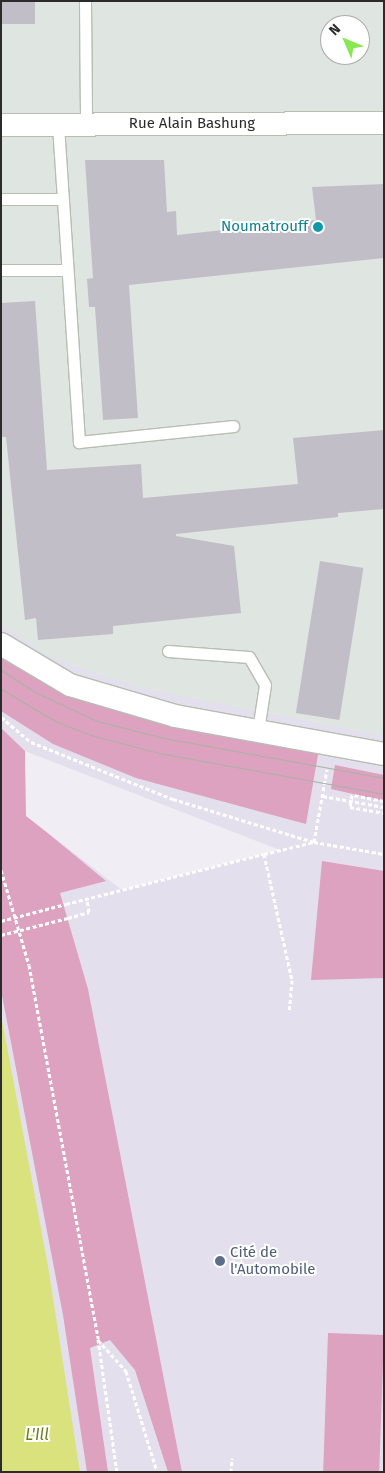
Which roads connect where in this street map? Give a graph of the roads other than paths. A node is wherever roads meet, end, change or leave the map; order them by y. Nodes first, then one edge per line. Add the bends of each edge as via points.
1 (85, 1) edge
2 (384, 123) edge
3 (58, 124) junction
4 (86, 124) junction
5 (1, 125) edge
6 (62, 198) junction
7 (1, 199) edge
8 (1, 270) edge
9 (67, 270) junction
10 (233, 426) dead end
11 (1, 644) edge
12 (168, 651) dead end
13 (258, 730) junction
14 (384, 754) edge

1 - 4 lane
2 - 4 street, Rue Alain Bashung
3 - 4 street, Rue Alain Bashung
3 - 5 street, Rue Alain Bashung
3 - 6 lane
6 - 7 lane
6 - 9 lane
8 - 9 lane
9 - 10 lane via 79,442
11 - 13 street via 70,685 175,716
12 - 13 lane via 249,658 265,685
13 - 14 street

